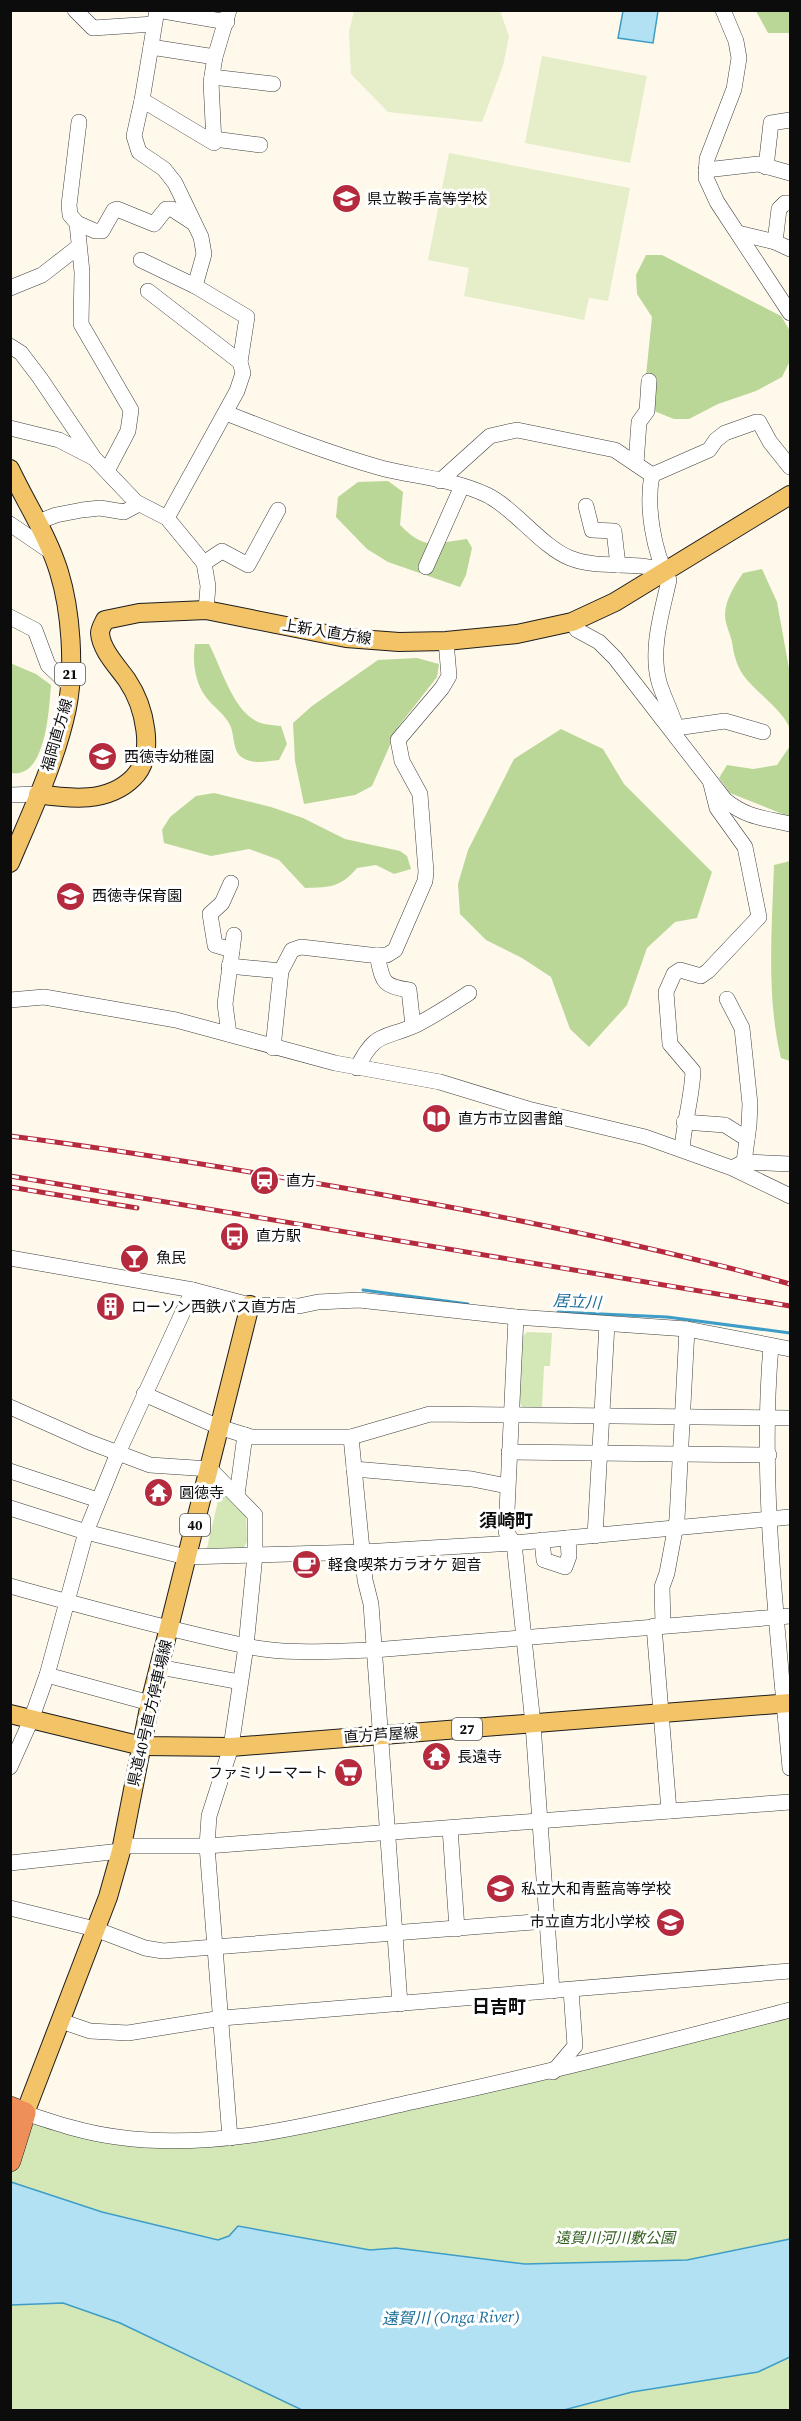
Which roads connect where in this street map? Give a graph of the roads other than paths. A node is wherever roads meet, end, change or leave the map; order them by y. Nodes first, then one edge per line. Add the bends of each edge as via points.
1 (75, 10) edge
2 (723, 10) edge
3 (156, 15) edge
4 (228, 16) edge
5 (151, 47) junction
6 (215, 57) junction
7 (212, 77) junction
8 (273, 84) dead end
9 (142, 100) junction
10 (789, 117) edge
11 (79, 122) dead end
12 (214, 139) junction
13 (260, 145) dead end
14 (766, 167) junction
15 (706, 170) junction
16 (790, 173) edge
17 (790, 203) edge
18 (192, 222) junction
19 (77, 224) junction
20 (738, 233) junction
21 (775, 242) junction
22 (78, 247) junction
23 (790, 249) edge
24 (141, 260) dead end
25 (195, 286) junction
26 (10, 288) edge
27 (148, 291) dead end
28 (790, 313) edge
29 (10, 346) edge
30 (240, 362) junction
31 (649, 381) dead end
32 (226, 413) junction
33 (10, 428) edge
34 (94, 458) junction
35 (636, 464) junction
36 (790, 467) edge
37 (10, 469) edge
38 (107, 471) junction
39 (652, 475) junction
40 (440, 481) junction
41 (462, 486) junction
42 (790, 495) edge
43 (140, 504) junction
44 (586, 506) dead end
45 (278, 510) dead end
46 (167, 518) junction
47 (38, 522) junction
48 (10, 524) edge
49 (51, 552) junction
50 (204, 563) junction
51 (618, 565) junction
52 (426, 567) dead end
53 (664, 572) junction
54 (206, 610) junction
55 (10, 617) edge
56 (572, 622) junction
57 (446, 641) junction
58 (70, 686) junction
59 (763, 732) dead end
60 (677, 734) junction
61 (711, 784) junction
62 (38, 794) junction
63 (10, 795) edge
64 (790, 824) edge
65 (10, 862) edge
66 (231, 883) dead end
67 (376, 955) junction
68 (229, 966) junction
69 (281, 971) junction
70 (469, 993) dead end
71 (727, 999) dead end
72 (10, 1000) edge
73 (413, 1026) junction
74 (229, 1034) junction
75 (273, 1048) junction
76 (357, 1068) junction
77 (684, 1122) junction
78 (747, 1139) junction
79 (682, 1149) junction
80 (790, 1164) edge
81 (738, 1165) junction
82 (790, 1196) edge
83 (10, 1258) edge
84 (194, 1290) junction
85 (250, 1305) junction
86 (516, 1317) junction
87 (607, 1324) junction
88 (687, 1329) junction
89 (771, 1346) junction
90 (790, 1349) edge
91 (144, 1394) junction
92 (10, 1407) edge
93 (512, 1415) junction
94 (602, 1415) junction
95 (684, 1418) junction
96 (790, 1418) edge
97 (768, 1419) junction
98 (219, 1427) junction
99 (245, 1435) junction
100 (351, 1437) junction
101 (509, 1452) junction
102 (118, 1453) junction
103 (600, 1454) junction
104 (681, 1454) junction
105 (769, 1455) junction
106 (210, 1469) junction
107 (354, 1469) junction
108 (10, 1471) edge
109 (507, 1486) junction
110 (237, 1495) junction
111 (98, 1500) junction
112 (10, 1508) edge
113 (790, 1517) edge
114 (771, 1520) junction
115 (676, 1528) junction
116 (86, 1532) junction
117 (595, 1536) junction
118 (568, 1538) junction
119 (542, 1540) junction
120 (514, 1543) junction
121 (363, 1552) junction
122 (255, 1555) junction
123 (186, 1557) junction
124 (10, 1586) edge
125 (68, 1602) junction
126 (784, 1616) edge
127 (658, 1626) junction
128 (169, 1630) junction
129 (525, 1636) junction
130 (246, 1646) junction
131 (374, 1650) junction
132 (159, 1667) junction
133 (47, 1675) junction
134 (240, 1682) junction
135 (150, 1703) junction
136 (788, 1703) edge
137 (10, 1714) edge
138 (661, 1714) junction
139 (32, 1720) junction
140 (534, 1724) junction
141 (381, 1735) junction
142 (142, 1746) junction
143 (231, 1747) junction
144 (10, 1767) edge
145 (790, 1768) edge
146 (790, 1802) edge
147 (669, 1811) junction
148 (540, 1822) junction
149 (450, 1828) junction
150 (387, 1832) junction
151 (207, 1846) junction
152 (121, 1848) junction
153 (10, 1863) edge
154 (10, 1908) edge
155 (547, 1921) junction
156 (96, 1929) junction
157 (457, 1929) junction
158 (395, 1934) junction
159 (216, 1948) junction
160 (790, 1971) edge
161 (571, 1990) junction
162 (552, 1991) junction
163 (400, 2004) junction
164 (790, 2010) edge
165 (222, 2018) junction
166 (61, 2021) junction
167 (553, 2072) junction
168 (19, 2115) edge
169 (230, 2138) junction
170 (10, 2161) edge

1 - 3 street via 93,28
2 - 15 street via 740,58 734,89 706,159
3 - 4 street
3 - 5 street
4 - 6 street
5 - 6 street
5 - 9 street
6 - 7 street
7 - 8 street
7 - 12 street
9 - 12 street via 214,143
9 - 18 street via 134,136 139,152 164,169 175,183
10 - 14 street via 771,123
11 - 19 street via 69,205
12 - 13 street
14 - 15 street via 758,164
14 - 16 street
15 - 20 street via 717,202
17 - 21 street via 785,202 779,209
18 - 19 street via 172,209 166,209 154,224 117,209 102,231
18 - 25 street via 201,237 204,254
19 - 22 street
20 - 21 street
20 - 28 street
21 - 23 street
22 - 26 street via 42,275
22 - 38 street via 82,272 81,324 131,410 128,431
24 - 25 street
25 - 30 street via 248,317
27 - 30 street
29 - 34 street via 21,353 40,378
30 - 32 street via 243,373
31 - 35 street via 647,411 639,422
32 - 40 street via 336,454
32 - 46 street
33 - 34 street via 58,440
34 - 38 street
35 - 39 street
35 - 40 street via 615,450 517,430 490,436
36 - 39 street via 756,422 725,433 709,450
37 - 47 main road, 福岡直方線 / 21
38 - 43 street
39 - 53 street via 648,494 651,521
40 - 41 street
41 - 51 street via 488,496 568,557 586,563
41 - 52 street
42 - 53 main road, 上新入直方線
43 - 46 street
43 - 47 street via 124,512 82,510
44 - 51 street via 592,530 614,531
45 - 50 street via 248,565 222,551
46 - 50 street
47 - 49 main road, 福岡直方線 / 21
48 - 49 street
49 - 58 main road, 福岡直方線 / 21 via 68,622
50 - 54 street via 208,586
51 - 53 street via 652,567
53 - 56 main road, 上新入直方線
53 - 60 street via 669,580 656,660
54 - 57 main road, 上新入直方線 via 346,638
54 - 62 main road, 上新入直方線 via 139,613 105,620 100,632 104,645 139,704 146,754 141,771 123,788 99,797
55 - 58 street via 35,630 48,665
56 - 57 main road, 上新入直方線 via 517,634
56 - 60 street via 615,658
57 - 67 street via 448,676 398,740 402,761 420,794 424,881 395,950
58 - 62 main road, 福岡直方線 / 21 via 67,710
59 - 60 street via 725,721
60 - 61 street
61 - 64 street via 739,811
61 - 77 street via 717,808 744,847 759,916 708,971 701,975 680,970 666,992 670,1044 693,1071
62 - 63 street
62 - 65 main road, 福岡直方線 / 21
66 - 68 street via 222,903 210,914 215,945 233,942
67 - 69 street via 301,947 291,950
67 - 73 street via 385,982 391,988 409,990
68 - 69 street
68 - 74 street via 225,1004
69 - 75 street
70 - 73 street
71 - 78 street via 742,1028 750,1104
72 - 74 street via 44,997 176,1020
73 - 76 street via 376,1040
74 - 75 street
75 - 76 street
76 - 79 street via 440,1082
77 - 78 street via 725,1125
77 - 79 street
78 - 81 street
79 - 81 street
80 - 81 street
81 - 82 street
83 - 84 street
84 - 85 street
84 - 91 street
85 - 86 street via 299,1306 358,1300
85 - 98 main road, 県道40号直方停車場線 / 40
86 - 87 street
86 - 93 street
87 - 88 street
87 - 94 street
88 - 89 street
88 - 95 street
89 - 90 street
89 - 97 street
91 - 98 street
91 - 102 street
92 - 102 street
93 - 94 street
93 - 100 street via 430,1414
93 - 101 street
94 - 95 street
94 - 103 street
95 - 97 street
95 - 104 street
96 - 97 street
97 - 105 street
98 - 99 street
98 - 106 main road, 県道40号直方停車場線 / 40
99 - 100 street
99 - 110 street
100 - 107 street
101 - 103 street
101 - 109 street
102 - 106 street via 150,1465
102 - 111 street
103 - 104 street
103 - 117 street
104 - 105 street
104 - 115 street
105 - 114 street
106 - 110 street
106 - 123 main road, 県道40号直方停車場線 / 40
107 - 109 street via 472,1479
107 - 121 street
108 - 111 street
109 - 120 street via 506,1532
110 - 122 street via 255,1515
111 - 116 street
112 - 116 street
113 - 114 street
114 - 115 street
114 - 126 street
115 - 117 street
115 - 127 street via 662,1587
116 - 123 street
116 - 125 street
117 - 118 street
118 - 119 street
118 - 119 street via 565,1567 544,1560
119 - 120 street
120 - 121 street
120 - 129 street
121 - 122 street
121 - 131 street
122 - 123 street
122 - 130 street
123 - 128 main road, 県道40号直方停車場線 / 40
124 - 125 street
125 - 128 street
125 - 133 street
126 - 127 street
126 - 136 street
127 - 129 street
127 - 138 street
128 - 130 street
128 - 132 main road, 県道40号直方停車場線 / 40
129 - 131 street
129 - 140 street
130 - 131 street via 304,1652
130 - 134 street
131 - 141 street
132 - 134 street
132 - 135 main road, 県道40号直方停車場線 / 40
133 - 135 street
133 - 139 street
134 - 143 street
135 - 142 main road, 県道40号直方停車場線 / 40
136 - 138 main road, 直方芦屋線 / 27
136 - 145 street
137 - 139 main road, 直方芦屋線 / 27
138 - 140 main road, 直方芦屋線 / 27
138 - 147 street
139 - 142 main road, 直方芦屋線 / 27
139 - 144 street
140 - 141 main road, 直方芦屋線 / 27
140 - 148 street
141 - 143 main road, 直方芦屋線 / 27
141 - 150 street
142 - 143 main road, 直方芦屋線 / 27
142 - 152 main road, 県道40号直方停車場線 / 40
143 - 151 street via 211,1807
146 - 147 street
147 - 148 street
148 - 149 street
148 - 155 street
149 - 150 street
149 - 157 street
150 - 151 street
150 - 158 street
151 - 152 street
151 - 159 street
152 - 153 street
152 - 156 main road, 県道40号直方停車場線 / 40
154 - 156 street
155 - 157 street
155 - 162 street
156 - 159 street via 163,1951
156 - 166 main road, 県道40号直方停車場線 / 40
157 - 158 street
158 - 159 street
158 - 163 street
159 - 165 street
160 - 161 street
161 - 162 street
161 - 167 street via 574,2046
162 - 163 street
163 - 165 street
164 - 167 street
165 - 166 street via 118,2034 90,2031
165 - 169 street
166 - 168 main road, 県道40号直方停車場線 / 40
167 - 169 street via 320,2123
168 - 169 street via 116,2137
168 - 170 highway

